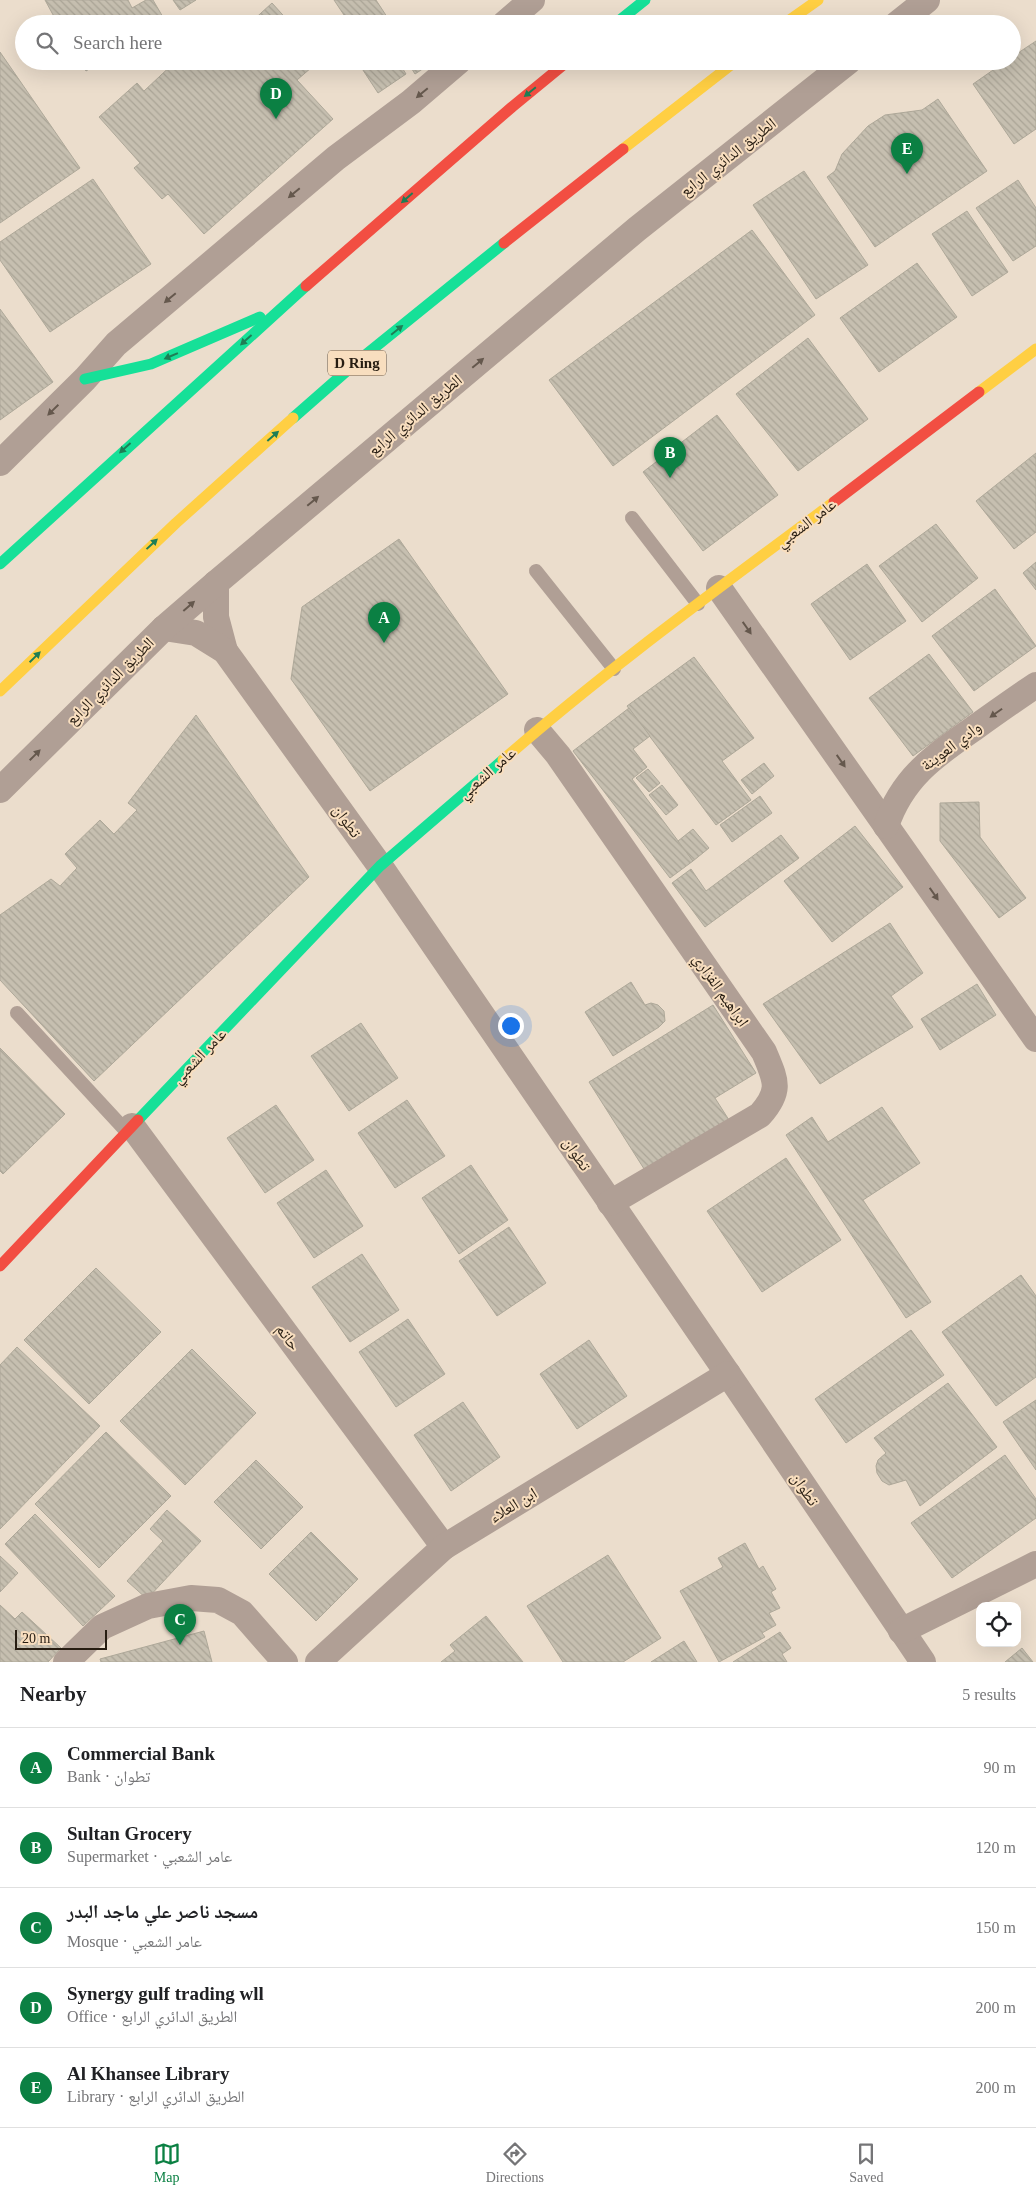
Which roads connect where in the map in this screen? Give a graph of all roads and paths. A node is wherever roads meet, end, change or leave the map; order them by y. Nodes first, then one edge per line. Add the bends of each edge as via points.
1 (532, 0) edge
2 (644, 0) edge
3 (818, 0) edge
4 (927, 0) edge
5 (514, 15) edge
6 (626, 15) edge
7 (797, 15) edge
8 (908, 15) edge
9 (448, 70) edge
10 (557, 70) edge
11 (724, 70) edge
12 (838, 70) edge
13 (280, 309) junction
14 (1036, 349) edge
15 (85, 379) junction
16 (30, 433) junction
17 (0, 437) edge
18 (0, 463) edge
19 (632, 518) dead end
20 (0, 564) edge
21 (536, 571) dead end
22 (216, 583) junction
23 (719, 588) junction
24 (698, 604) junction
25 (164, 628) junction
26 (225, 651) junction
27 (614, 669) junction
28 (1036, 685) edge
29 (0, 691) edge
30 (537, 730) junction
31 (0, 790) edge
32 (886, 826) junction
33 (380, 866) junction
34 (17, 1013) dead end
35 (1036, 1039) edge
36 (129, 1129) junction
37 (610, 1203) junction
38 (0, 1266) edge
39 (728, 1374) junction
40 (444, 1547) junction
41 (1036, 1564) edge
42 (901, 1631) junction
43 (66, 1662) edge
44 (285, 1662) edge
45 (318, 1662) edge
46 (923, 1662) edge

1 - 5 street
2 - 6 main road
3 - 7 main road
4 - 8 street
9 -> 15 street via 336,158 116,344
10 -> 13 main road
29 -> 11 main road, D Ring via 152,544 358,362
22 -> 12 street, الطريق الدائري الرابع via 630,235
13 -> 15 main road via 151,364
13 -> 20 main road
14 - 23 main road, عامر الشعبي
15 -> 16 street
16 - 17 street
16 - 18 street
19 - 24 lane
21 - 27 lane
25 -> 22 street, الطريق الدائري الرابع
22 - 26 street, تطوان via 216,617
23 - 24 main road, عامر الشعبي
23 -> 32 street
24 - 27 main road, عامر الشعبي
25 - 26 street, تطوان via 196,633
31 -> 25 street, الطريق الدائري الرابع
26 - 33 street, تطوان
27 - 30 main road, عامر الشعبي
28 -> 32 street, وادي العوينة via 918,771 895,803
30 - 33 main road, عامر الشعبي
30 - 37 street, ابراهيم الفزاري via 558,755 764,1052 776,1088 772,1102 760,1115
32 -> 35 street
33 - 36 main road, عامر الشعبي
33 - 37 street, تطوان
34 - 36 lane
36 - 38 main road, عامر الشعبي
36 - 40 street, حاتم
37 - 39 street, تطوان
39 - 40 street, ابن العلاء
39 - 42 street, تطوان
40 - 45 street, ابن العلاء
41 - 42 street
42 - 46 street, تطوان
43 - 44 street via 102,1627 148,1606 191,1598 218,1600 242,1613

